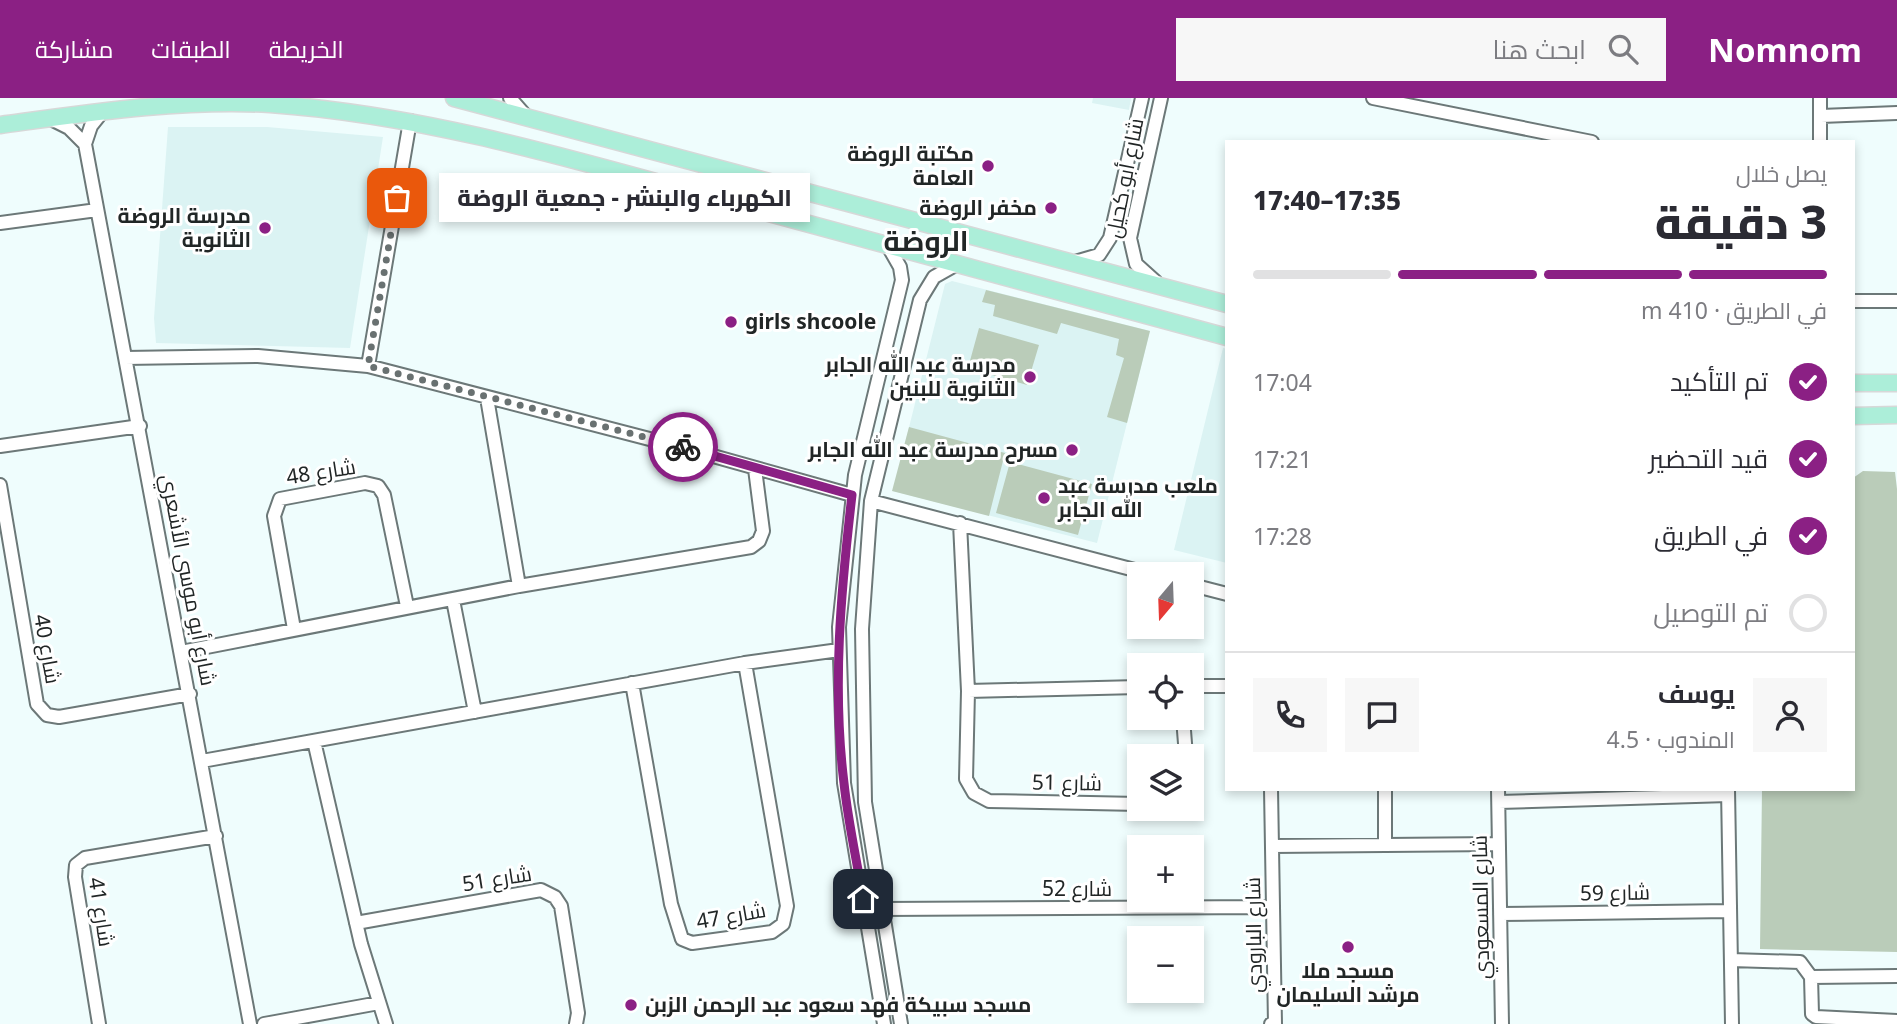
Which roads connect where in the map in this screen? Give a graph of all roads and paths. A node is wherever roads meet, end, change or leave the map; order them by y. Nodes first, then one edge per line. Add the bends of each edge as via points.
1 (367, 98) edge
2 (454, 98) edge
3 (510, 98) edge
4 (1142, 98) edge
5 (1161, 98) edge
6 (1373, 98) edge
7 (1820, 98) edge
8 (278, 101) edge
9 (103, 111) junction
10 (1897, 113) edge
11 (371, 115) junction
12 (525, 115) junction
13 (1821, 116) junction
14 (49, 118) junction
15 (410, 121) junction
16 (0, 125) edge
17 (1531, 135) edge
18 (1575, 140) edge
19 (1820, 140) edge
20 (85, 144) junction
21 (97, 210) junction
22 (1115, 218) junction
23 (1132, 222) junction
24 (0, 223) edge
25 (888, 246) junction
26 (1066, 262) junction
27 (957, 264) junction
28 (1169, 288) junction
29 (1855, 301) edge
30 (1897, 301) edge
31 (1225, 303) edge
32 (1225, 336) edge
33 (125, 358) junction
34 (368, 366) junction
35 (879, 383) junction
36 (1855, 383) edge
37 (1897, 383) edge
38 (899, 386) junction
39 (487, 398) junction
40 (1855, 415) edge
41 (1897, 415) edge
42 (139, 426) junction
43 (0, 446) edge
44 (755, 469) junction
45 (0, 485) edge
46 (852, 495) junction
47 (871, 501) junction
48 (960, 523) junction
49 (1127, 568) edge
50 (519, 586) junction
51 (1204, 588) edge
52 (1225, 593) edge
53 (453, 600) junction
54 (407, 606) junction
55 (294, 629) junction
56 (839, 650) junction
57 (181, 652) junction
58 (745, 663) junction
59 (632, 683) junction
60 (1204, 686) edge
61 (1225, 686) edge
62 (1127, 687) edge
63 (968, 691) junction
64 (190, 694) junction
65 (475, 712) junction
66 (840, 725) junction
67 (863, 725) junction
68 (314, 741) junction
69 (842, 754) junction
70 (864, 755) junction
71 (202, 761) junction
72 (1271, 791) edge
73 (1385, 791) edge
74 (1728, 792) edge
75 (1499, 796) edge
76 (1127, 804) edge
77 (216, 836) junction
78 (1385, 843) junction
79 (1498, 844) junction
80 (1272, 846) junction
81 (1272, 906) junction
82 (882, 909) junction
83 (1730, 911) junction
84 (1500, 914) junction
85 (356, 923) junction
86 (1731, 960) junction
87 (1897, 976) edge
88 (1811, 977) junction
89 (379, 1003) junction
90 (1897, 1021) edge
91 (99, 1024) edge
92 (250, 1024) edge
93 (264, 1024) edge
94 (386, 1024) edge
95 (576, 1024) edge
96 (884, 1024) edge
97 (901, 1024) edge
98 (1273, 1024) edge
99 (1502, 1024) edge
100 (1732, 1024) edge

1 - 11 main road
2 - 12 main road
3 - 12 street
4 - 22 street, شارع أبو كحيل
5 - 23 street, شارع أبو كحيل
6 - 17 street
7 - 13 street
8 - 9 main road
8 - 11 main road
9 - 14 main road
9 - 20 street
10 - 13 street
11 - 15 main road
12 - 26 main road
13 - 19 street
14 - 16 main road
14 - 20 street via 69,128
15 - 25 main road
15 - 34 street
17 - 18 street
20 - 21 street, شارع أبو موسى الأشعري
21 - 24 street
21 - 33 street, شارع أبو موسى الأشعري
22 - 23 street via 1123,224
22 - 26 street, شارع أبو كحيل via 1099,255
23 - 28 street, شارع أبو كحيل via 1130,245 1136,264
25 - 27 main road
25 - 35 street via 902,280
26 - 28 main road
27 - 32 main road
27 - 38 street via 926,287
28 - 31 main road
29 - 30 street
33 - 34 street via 258,356
33 - 42 street, شارع أبو موسى الأشعري
34 - 39 street
35 - 38 street via 891,377
35 - 46 street
36 - 37 main road
38 - 47 street
39 - 44 street
39 - 50 street
40 - 41 main road
42 - 43 street
42 - 57 street, شارع أبو موسى الأشعري
44 - 46 street
44 - 50 street via 763,531 760,541 751,547
45 - 64 street, شارع 40 via 37,704 47,715 60,717
46 - 56 street
47 - 48 street
47 - 67 street via 862,629
48 - 49 street
48 - 63 street, شارع 51
50 - 53 street
51 - 52 street
53 - 54 street
53 - 65 street
54 - 55 street
54 - 55 street, شارع 48 via 384,495 378,486 365,483 280,499 274,516
55 - 57 street
56 - 58 street
56 - 66 street
57 - 64 street, شارع أبو موسى الأشعري
58 - 59 street
58 - 59 street, شارع 47 via 787,906 783,923 772,932 692,943 682,939 671,904
59 - 65 street
60 - 61 street
62 - 63 street
63 - 76 street, شارع 51 via 966,779 974,793 989,801
64 - 71 street, شارع أبو موسى الأشعري
65 - 68 street
66 - 67 street via 852,736
66 - 69 street
67 - 70 street
68 - 71 street
68 - 85 street
69 - 70 street via 850,748
69 - 96 street
70 - 82 street via 864,802
71 - 77 street, شارع أبو موسى الأشعري
72 - 80 street, شارع البارودي
73 - 78 street
74 - 75 street
74 - 83 street
75 - 79 street, شارع المسعودي
77 - 91 street, شارع 41 via 85,858 76,865
77 - 92 street, شارع أبو موسى الأشعري
78 - 79 street, شارع البارودي
78 - 80 street, شارع البارودي
79 - 84 street, شارع المسعودي
80 - 81 street, شارع البارودي
81 - 82 street, شارع 52
81 - 98 street, شارع البارودي
82 - 97 street
83 - 84 street, شارع 59
83 - 86 street
84 - 99 street, شارع المسعودي
85 - 89 street
85 - 95 street, شارع 51 via 548,892 561,905
86 - 88 street via 1795,960
86 - 100 street
87 - 88 street
88 - 90 street via 1812,1014 1816,1017
89 - 93 street
89 - 94 street

